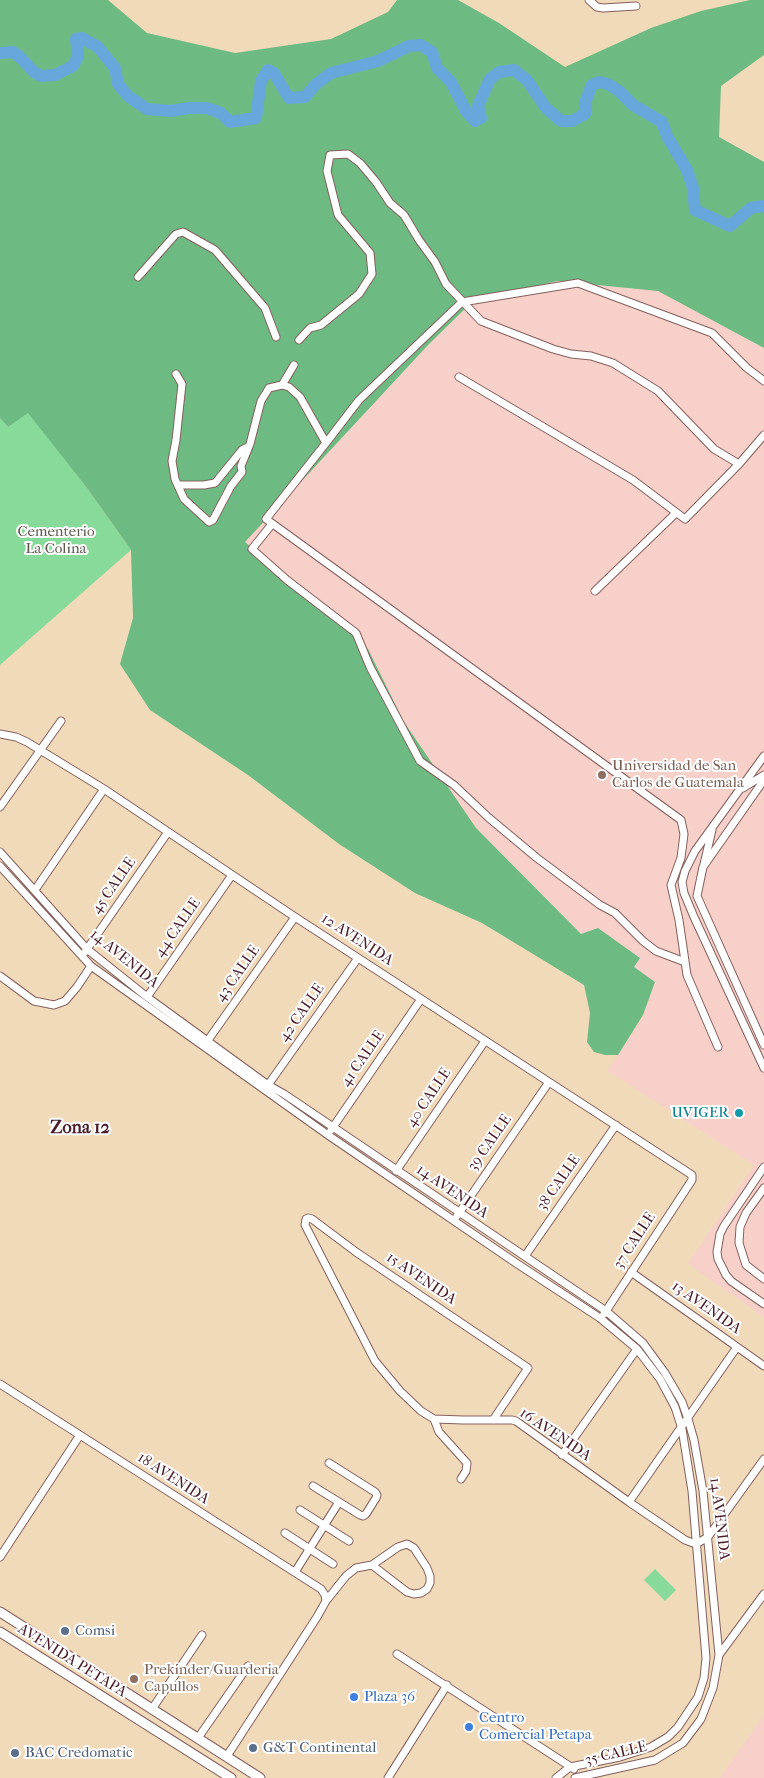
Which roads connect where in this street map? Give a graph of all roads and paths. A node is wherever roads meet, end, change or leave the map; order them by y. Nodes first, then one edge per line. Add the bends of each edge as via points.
1 (589, 0) edge
2 (636, 6) dead end
3 (138, 277) dead end
4 (462, 302) junction
5 (276, 337) dead end
6 (299, 340) dead end
7 (294, 364) dead end
8 (176, 374) dead end
9 (459, 377) dead end
10 (764, 381) edge
11 (282, 385) junction
12 (764, 435) edge
13 (326, 443) junction
14 (248, 447) junction
15 (739, 464) junction
16 (178, 485) junction
17 (676, 513) junction
18 (272, 524) junction
19 (595, 591) dead end
20 (61, 721) dead end
21 (0, 734) edge
22 (41, 750) junction
23 (764, 756) edge
24 (764, 775) edge
25 (764, 780) edge
26 (104, 790) junction
27 (739, 790) junction
28 (0, 807) edge
29 (714, 825) junction
30 (168, 832) junction
31 (0, 852) edge
32 (0, 866) edge
33 (703, 868) junction
34 (232, 875) junction
35 (35, 890) junction
36 (295, 917) junction
37 (87, 949) junction
38 (81, 956) junction
39 (358, 958) junction
40 (685, 962) junction
41 (91, 966) junction
42 (0, 976) edge
43 (147, 996) junction
44 (422, 999) junction
45 (208, 1040) junction
46 (484, 1041) junction
47 (764, 1044) edge
48 (203, 1048) junction
49 (718, 1048) dead end
50 (764, 1068) edge
51 (549, 1082) junction
52 (268, 1085) junction
53 (616, 1125) junction
54 (333, 1127) junction
55 (328, 1135) junction
56 (764, 1167) edge
57 (396, 1171) junction
58 (692, 1180) joint
59 (764, 1188) edge
60 (458, 1213) junction
61 (454, 1220) junction
62 (525, 1256) junction
63 (631, 1272) junction
64 (764, 1279) edge
65 (764, 1304) edge
66 (606, 1311) junction
67 (600, 1318) junction
68 (737, 1347) junction
69 (637, 1349) junction
70 (764, 1366) edge
71 (0, 1384) edge
72 (434, 1419) junction
73 (688, 1419) junction
74 (493, 1420) junction
75 (682, 1429) junction
76 (80, 1435) junction
77 (562, 1455) junction
78 (764, 1459) edge
79 (329, 1463) dead end
80 (460, 1478) dead end
81 (313, 1486) dead end
82 (339, 1502) junction
83 (629, 1502) junction
84 (300, 1510) dead end
85 (324, 1525) junction
86 (285, 1533) dead end
87 (708, 1537) junction
88 (349, 1541) dead end
89 (696, 1544) junction
90 (310, 1548) junction
91 (0, 1557) edge
92 (334, 1564) dead end
93 (372, 1565) junction
94 (295, 1572) junction
95 (764, 1594) edge
96 (326, 1601) junction
97 (0, 1612) edge
98 (0, 1632) edge
99 (202, 1635) dead end
100 (397, 1654) dead end
101 (719, 1655) junction
102 (706, 1658) joint
103 (248, 1666) dead end
104 (447, 1685) junction
105 (152, 1709) junction
106 (180, 1726) junction
107 (154, 1730) junction
108 (198, 1738) junction
109 (227, 1756) junction
110 (570, 1767) junction
111 (585, 1777) edge
112 (231, 1778) edge
113 (260, 1778) edge
114 (388, 1778) edge
115 (556, 1778) edge
116 (575, 1778) edge

1 - 2 street via 603,8
3 - 5 street via 176,234 183,232 216,250 265,308
4 - 6 street via 446,284 404,215 390,203 360,163 348,154 330,155 327,172 338,216 370,252 372,274 359,294 321,325 310,328
4 - 10 street via 578,283 712,333
4 - 13 street via 359,400
4 - 15 street via 481,321 553,349 613,363 658,391 714,449
7 - 11 street
8 - 16 street via 182,384 172,461
9 - 17 street via 633,480
11 - 13 street via 300,397
11 - 14 street via 269,388 260,401
12 - 15 street
13 - 18 street via 266,519
14 - 16 street via 215,483
14 - 16 street via 242,472 213,520 209,522 184,499
15 - 17 street via 685,519
17 - 19 street
18 - 40 street via 252,549 356,633 370,668 420,761 454,785 537,858 615,913 656,951
18 - 40 street via 681,820 684,834 681,858 671,885
20 - 22 street
21 - 22 street, 12 AVENIDA via 16,737
22 - 26 street, 12 AVENIDA
22 - 28 street
23 - 27 street
24 - 27 street
25 - 33 street
26 - 30 street, 12 AVENIDA
26 - 35 street
27 - 29 street
29 - 33 street
29 - 50 street via 685,871 684,893
30 - 34 street, 12 AVENIDA
30 - 37 street, 45 CALLE
31 - 35 street, 14 AVENIDA
32 - 38 street, 14 AVENIDA
33 - 47 street via 697,896
34 - 36 street, 12 AVENIDA
34 - 43 street, 44 CALLE
35 - 37 street, 14 AVENIDA
36 - 39 street, 12 AVENIDA
36 - 45 street, 43 CALLE
37 - 38 street, 45 CALLE
37 - 43 street, 14 AVENIDA
38 - 41 street, 14 AVENIDA
39 - 44 street, 12 AVENIDA
39 - 52 street, 42 CALLE
40 - 49 street via 687,975
41 - 42 street via 77,987 54,1005 41,1004 27,997
41 - 48 street, 14 AVENIDA
43 - 45 street, 14 AVENIDA
44 - 46 street, 12 AVENIDA
44 - 54 street, 41 CALLE
45 - 48 street, 43 CALLE
45 - 52 street, 14 AVENIDA
46 - 51 street, 12 AVENIDA
46 - 57 street, 40 CALLE
48 - 55 street, 14 AVENIDA
51 - 53 street, 12 AVENIDA
51 - 60 street, 39 CALLE
52 - 54 street, 14 AVENIDA
53 - 58 street, 12 AVENIDA via 689,1172
53 - 62 street, 38 CALLE
54 - 55 street, 41 CALLE
54 - 57 street, 14 AVENIDA
55 - 61 street, 14 AVENIDA
56 - 65 street via 724,1226 717,1252 731,1281
57 - 60 street, 14 AVENIDA
58 - 63 street, 37 CALLE
59 - 64 street via 746,1213 740,1227 739,1243 746,1265
60 - 61 street, 39 CALLE
60 - 62 street, 14 AVENIDA
61 - 67 street, 14 AVENIDA
62 - 66 street, 14 AVENIDA
63 - 66 street, 37 CALLE
63 - 68 street, 13 AVENIDA
66 - 67 street, 37 CALLE
66 - 73 street, 14 AVENIDA via 643,1343 666,1373
67 - 69 street, 14 AVENIDA
68 - 70 street, 13 AVENIDA
68 - 73 street
69 - 75 street, 14 AVENIDA via 660,1379
69 - 77 street
71 - 76 street, 18 AVENIDA
72 - 74 street, 16 AVENIDA
72 - 74 street, 15 AVENIDA via 400,1391 374,1361 305,1225 306,1219 312,1219 528,1368
72 - 80 street via 439,1432 467,1463
73 - 75 street
73 - 87 street, 14 AVENIDA via 697,1457
74 - 77 street, 16 AVENIDA via 516,1421
75 - 83 street
75 - 89 street, 14 AVENIDA
76 - 91 street
76 - 94 street, 18 AVENIDA
77 - 83 street, 16 AVENIDA
78 - 87 street
79 - 82 street via 377,1495 363,1516
81 - 82 street
82 - 85 street
83 - 89 street, 16 AVENIDA
84 - 85 street
85 - 88 street
85 - 90 street
86 - 90 street
87 - 89 street
87 - 101 street, 14 AVENIDA
89 - 102 street, 14 AVENIDA
90 - 92 street
90 - 94 street
93 - 93 street via 407,1544 414,1548 427,1568 430,1583 421,1593 407,1592
93 - 96 street via 356,1568
94 - 96 street, 18 AVENIDA via 322,1589
95 - 101 street
96 - 109 street
97 - 105 main road, AVENIDA PETAPA
98 - 107 main road, AVENIDA PETAPA
99 - 105 street
100 - 104 street
101 - 111 street, 35 CALLE via 714,1688 701,1719 683,1743 655,1760
102 - 110 street, 35 CALLE via 698,1698 668,1737 651,1747 620,1757
103 - 108 street
104 - 110 street
104 - 114 street
105 - 106 main road, AVENIDA PETAPA
106 - 107 main road via 160,1723
106 - 108 main road, AVENIDA PETAPA
107 - 112 main road, AVENIDA PETAPA
108 - 109 main road, AVENIDA PETAPA
109 - 113 main road, AVENIDA PETAPA
110 - 111 street
110 - 115 street, 35 CALLE
111 - 116 street, 35 CALLE

